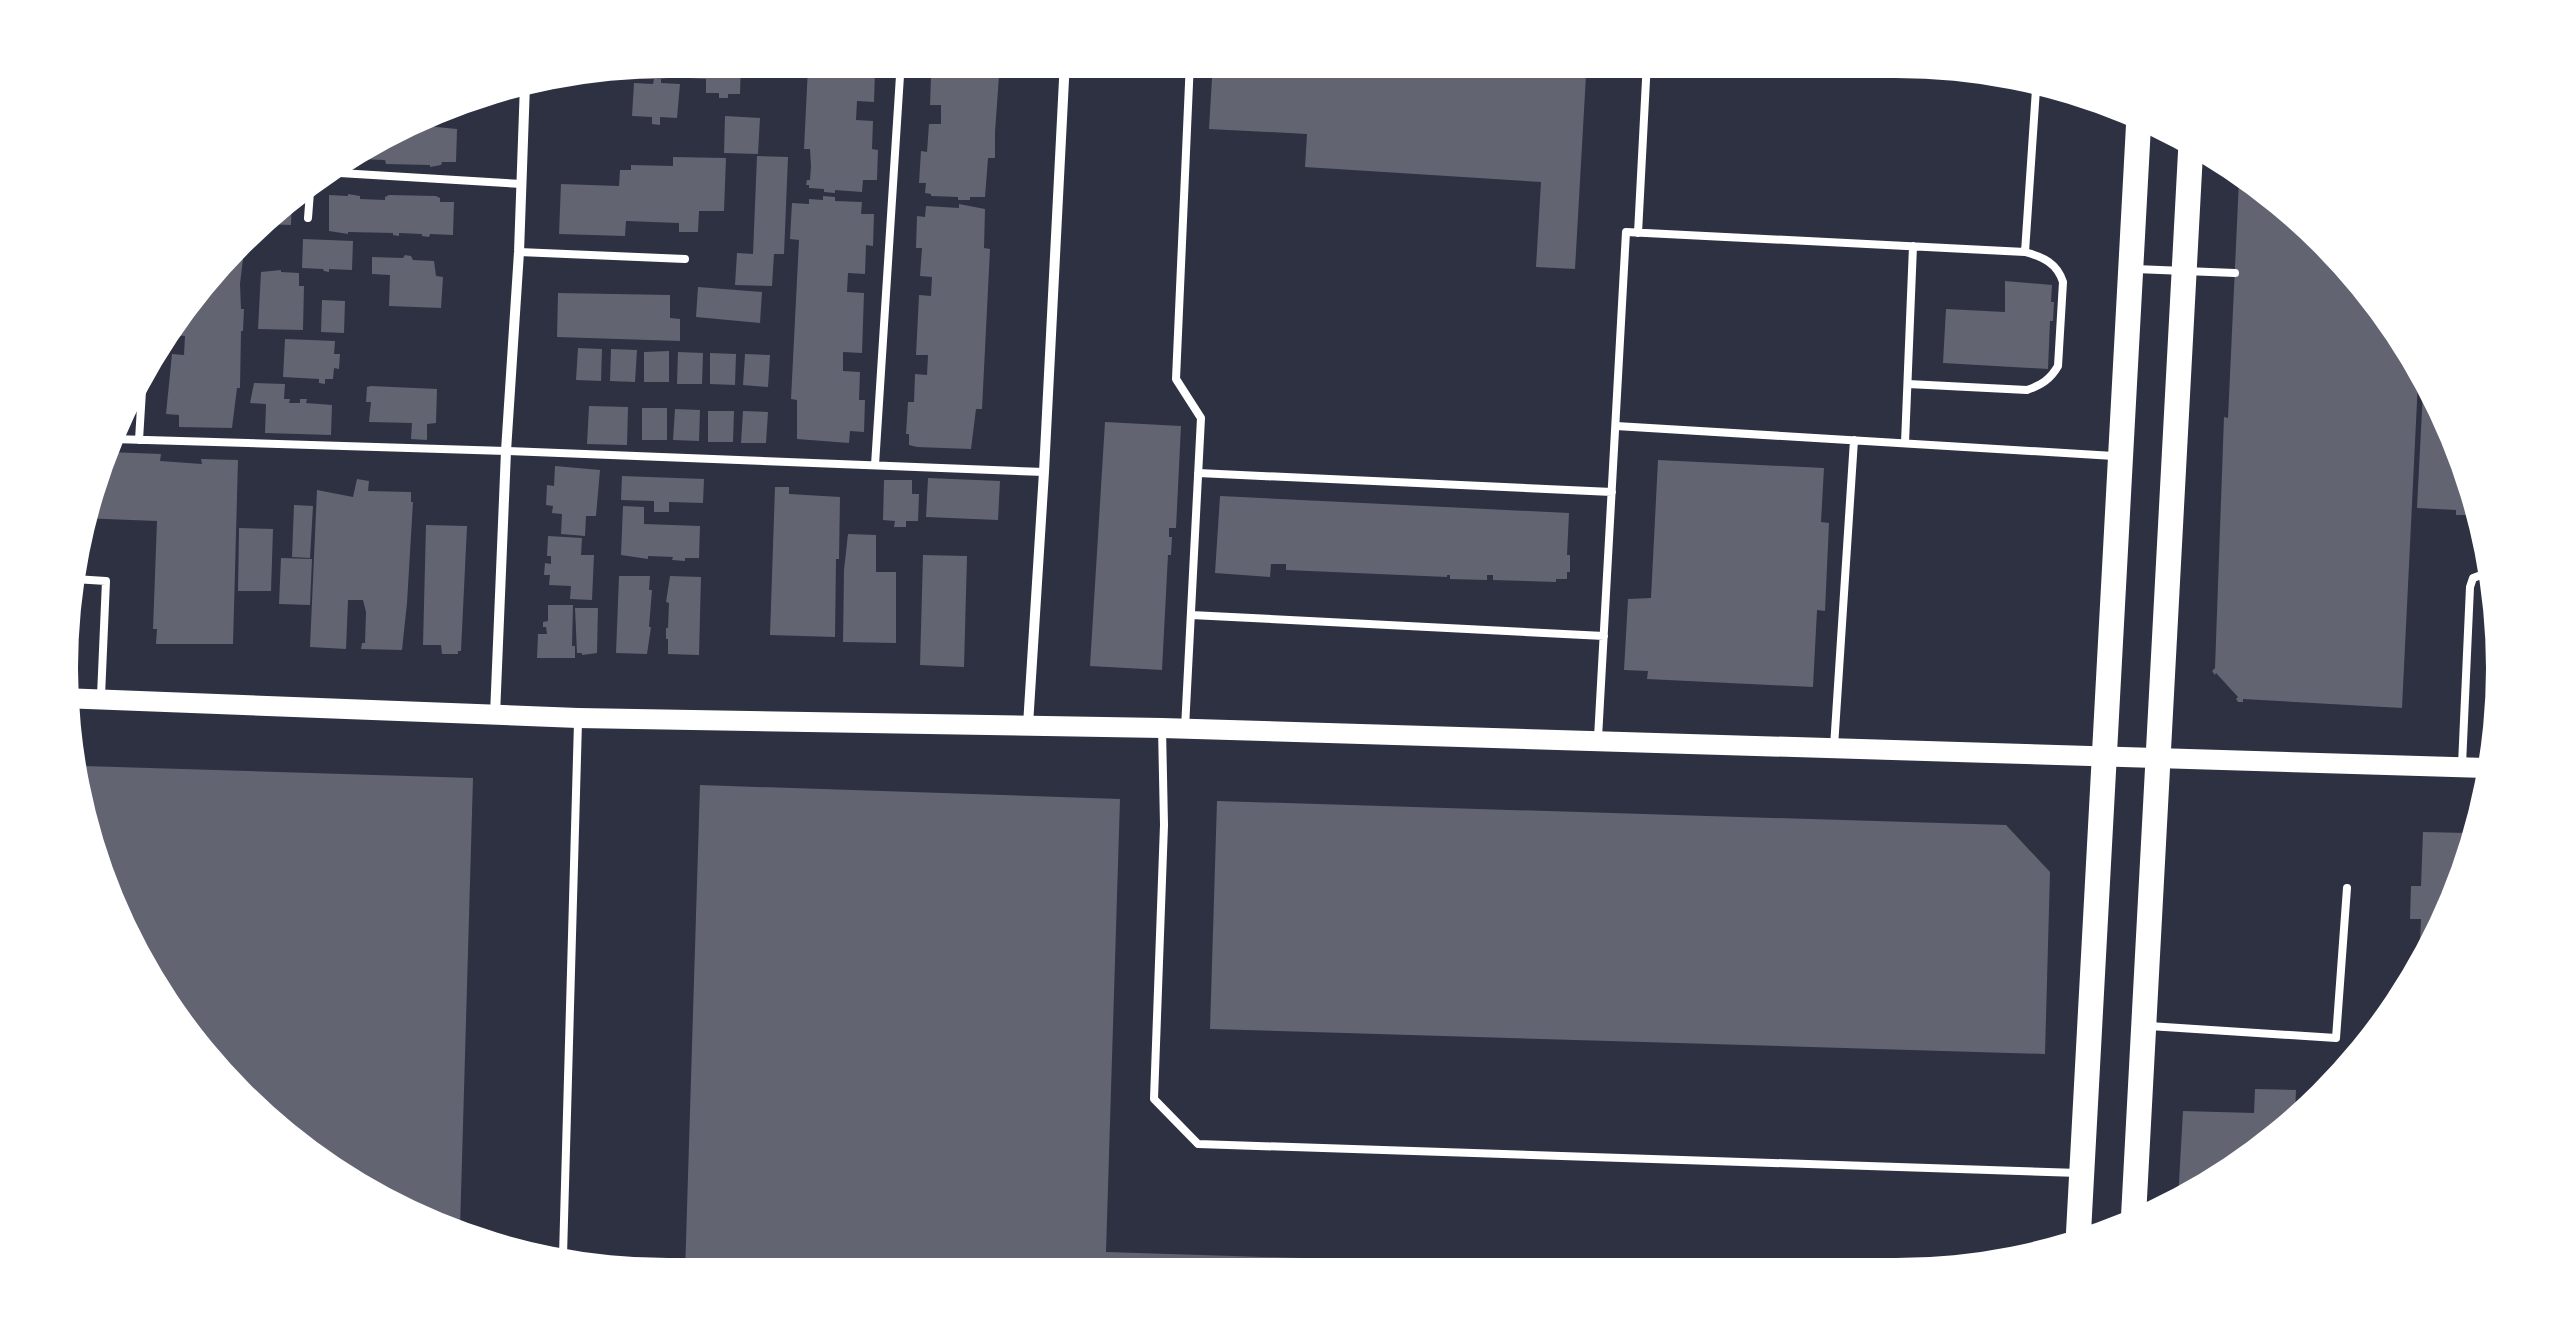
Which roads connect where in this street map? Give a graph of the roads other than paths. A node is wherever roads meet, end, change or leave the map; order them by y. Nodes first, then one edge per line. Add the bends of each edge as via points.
1 (900, 78) edge
2 (1064, 78) edge
3 (1189, 78) edge
4 (1646, 78) edge
5 (2036, 95) edge
6 (525, 96) edge
7 (2138, 130) edge
8 (2190, 157) edge
9 (346, 173) edge
10 (522, 184) junction
11 (310, 198) edge
12 (308, 218) dead end
13 (1638, 233) junction
14 (1913, 246) junction
15 (519, 252) junction
16 (2026, 252) junction
17 (686, 259) dead end
18 (2130, 269) junction
19 (2185, 272) junction
20 (2235, 273) dead end
21 (1908, 384) junction
22 (141, 402) edge
23 (1616, 426) junction
24 (123, 439) edge
25 (139, 440) junction
26 (1854, 440) junction
27 (1905, 444) junction
28 (506, 450) junction
29 (2118, 456) junction
30 (875, 465) junction
31 (1044, 472) junction
32 (1198, 474) junction
33 (1612, 492) junction
34 (2478, 576) edge
35 (85, 580) edge
36 (1191, 615) junction
37 (1604, 636) junction
38 (79, 699) edge
39 (101, 700) junction
40 (495, 715) junction
41 (578, 718) junction
42 (1028, 725) junction
43 (1162, 728) junction
44 (1185, 729) junction
45 (1598, 740) junction
46 (1834, 747) junction
47 (2104, 756) junction
48 (2160, 758) junction
49 (2462, 767) junction
50 (2476, 768) edge
51 (2346, 888) dead end
52 (2144, 1026) junction
53 (2082, 1174) junction
54 (2134, 1207) edge
55 (2079, 1228) edge
56 (563, 1248) edge

1 - 30 lane
2 - 31 street
3 - 32 lane via 1176,380 1202,418
4 - 13 lane
5 - 16 lane
6 - 10 street
7 - 18 main road
8 - 19 main road
9 - 10 lane
10 - 15 street
11 - 12 lane
13 - 14 lane
13 - 23 lane via 1626,232
14 - 16 lane
14 - 21 lane
15 - 17 lane
15 - 28 street
16 - 21 lane via 2049,260 2063,282 2052,376 2026,390
18 - 19 lane
18 - 29 main road
19 - 20 lane
19 - 48 main road
21 - 27 lane
22 - 25 lane
23 - 26 lane
23 - 33 lane
24 - 25 lane
25 - 28 lane
26 - 27 lane
26 - 46 lane
27 - 29 lane
28 - 30 lane
28 - 40 street
29 - 47 main road
30 - 31 lane
31 - 42 street
32 - 33 lane
32 - 36 lane
33 - 37 lane
34 - 49 lane via 2470,588
35 - 39 lane via 106,581
36 - 37 lane
36 - 44 lane
37 - 45 lane
38 - 39 main road
39 - 40 main road
40 - 41 main road
41 - 42 main road
41 - 56 lane
42 - 43 main road
43 - 44 main road
43 - 53 lane via 1154,1099 1198,1144
44 - 45 main road
45 - 46 main road
46 - 47 main road
47 - 48 main road
47 - 53 main road
48 - 49 main road
48 - 52 main road
49 - 50 main road
51 - 52 lane via 2336,1038
52 - 54 main road
53 - 55 main road

